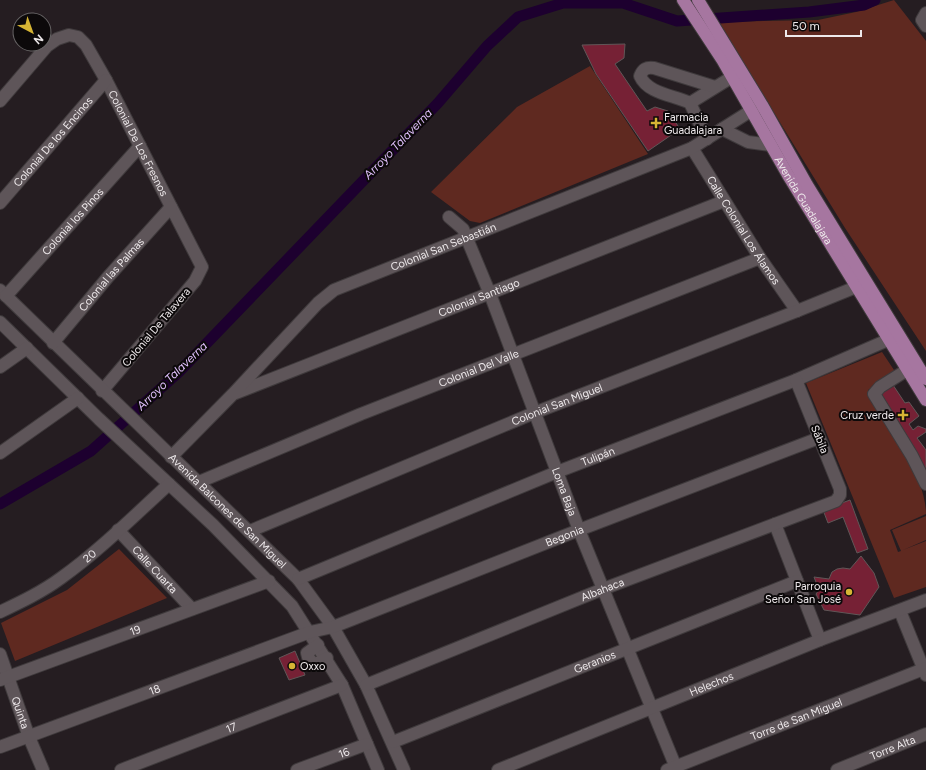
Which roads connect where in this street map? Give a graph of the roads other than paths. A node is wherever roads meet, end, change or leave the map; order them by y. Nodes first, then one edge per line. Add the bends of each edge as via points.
1 (683, 0) edge
2 (699, 1) edge
3 (676, 75) junction
4 (732, 77) junction
5 (106, 80) junction
6 (715, 88) junction
7 (668, 94) junction
8 (0, 101) edge
9 (690, 103) junction
10 (762, 104) junction
11 (751, 111) junction
12 (722, 129) junction
13 (707, 139) junction
14 (771, 145) junction
15 (140, 146) junction
16 (692, 148) junction
17 (724, 202) junction
18 (0, 203) edge
19 (171, 207) junction
20 (449, 217) dead end
21 (467, 239) junction
22 (760, 258) junction
23 (199, 260) joint
24 (862, 285) junction
25 (3, 293) edge
26 (490, 294) junction
27 (797, 311) junction
28 (28, 318) junction
29 (0, 322) edge
30 (11, 333) junction
31 (894, 338) junction
32 (54, 343) junction
33 (27, 348) junction
34 (512, 355) junction
35 (0, 367) edge
36 (919, 374) edge
37 (796, 380) junction
38 (233, 394) junction
39 (106, 395) junction
40 (78, 398) junction
41 (926, 400) edge
42 (534, 413) junction
43 (819, 438) junction
44 (0, 453) edge
45 (171, 457) junction
46 (558, 472) junction
47 (199, 482) junction
48 (169, 484) junction
49 (926, 484) edge
50 (839, 498) joint
51 (775, 524) junction
52 (118, 530) junction
53 (579, 530) junction
54 (250, 531) junction
55 (298, 579) junction
56 (269, 581) junction
57 (797, 581) junction
58 (603, 589) junction
59 (926, 600) edge
60 (192, 608) junction
61 (900, 611) junction
62 (0, 612) edge
63 (333, 627) junction
64 (310, 632) junction
65 (820, 640) junction
66 (627, 648) junction
67 (0, 654) edge
68 (925, 671) edge
69 (4, 678) edge
70 (342, 685) junction
71 (366, 685) junction
72 (650, 708) junction
73 (926, 734) edge
74 (29, 737) junction
75 (393, 742) junction
76 (367, 744) junction
77 (0, 747) edge
78 (673, 769) edge
79 (43, 770) edge
80 (121, 770) edge
81 (297, 770) edge
82 (378, 770) edge
83 (404, 770) edge
84 (498, 770) edge
85 (837, 770) edge

1 - 4 main road, Avenida Guadalajara
2 - 10 main road, Avenida Guadalajara
3 - 6 street
3 - 7 street
3 - 7 street via 648,67 640,76 649,88
4 - 6 street
4 - 11 main road, Avenida Guadalajara
5 - 8 street, Colonial De Los Fresnos via 86,45 78,37 69,35 47,46
5 - 15 street, Colonial De Los Fresnos
5 - 18 street, Colonial De los Encinos
6 - 9 street
7 - 9 street
9 - 13 street
10 - 11 street, Colonial San Sebastián
10 - 24 main road, Avenida Guadalajara
11 - 12 street, Colonial San Sebastián
11 - 14 main road, Avenida Guadalajara
12 - 13 street, Colonial San Sebastián
12 - 14 street via 748,142
13 - 16 street, Colonial San Sebastián
14 - 24 main road, Avenida Guadalajara
15 - 19 street, Colonial De Los Fresnos
15 - 25 street, Colonial los Pinos
16 - 17 street, Calle Colonial Los Álamos
16 - 21 street, Colonial San Sebastián
17 - 22 street, Calle Colonial Los Álamos
17 - 26 street, Colonial Santiago
19 - 23 street, Colonial De Los Fresnos
19 - 32 street, Colonial las Palmas via 108,277
20 - 21 street, Loma Baja via 463,229
21 - 26 street, Loma Baja
21 - 38 street, Colonial San Sebastián via 334,290 318,303
22 - 27 street, Calle Colonial Los Álamos
22 - 34 street, Colonial Del Valle
23 - 39 street, Colonial De Talavera via 202,267 195,280
24 - 27 street, Colonial San Miguel
24 - 31 main road, Avenida Guadalajara
25 - 28 street, Avenida Balcones de San Miguel
26 - 34 street, Loma Baja
26 - 38 street, Colonial Santiago
27 - 42 street, Colonial San Miguel
28 - 30 street
28 - 32 street, Avenida Balcones de San Miguel
29 - 30 street, Avenida Balcones de San Miguel
30 - 33 street, Avenida Balcones de San Miguel
31 - 36 main road, Avenida Guadalajara
31 - 37 street, Tulipán
32 - 39 street, Avenida Balcones de San Miguel
33 - 35 street
33 - 40 street, Avenida Balcones de San Miguel
34 - 42 street, Loma Baja
34 - 47 street, Colonial Del Valle via 361,414
36 - 41 main road, Avenida Guadalajara
36 - 49 street via 880,387 874,394
37 - 43 street, Sábila
37 - 46 street, Tulipán
38 - 45 street, Colonial San Sebastián
39 - 45 street, Avenida Balcones de San Miguel
40 - 44 street
40 - 48 street, Avenida Balcones de San Miguel
42 - 46 street, Loma Baja
42 - 54 street, Colonial San Miguel
43 - 50 street, Sábila via 840,489
43 - 53 street, Begonia
45 - 47 street, Avenida Balcones de San Miguel
46 - 53 street, Loma Baja
46 - 55 street, Tulipán
47 - 54 street, Avenida Balcones de San Miguel
48 - 52 street, 20
48 - 56 street, Avenida Balcones de San Miguel
50 - 51 street, Albahaca via 833,503
51 - 57 street
51 - 58 street, Albahaca
52 - 60 street, Calle Cuarta
52 - 62 street, 20 via 61,578 33,596
53 - 58 street, Loma Baja
53 - 63 street, Begonia
54 - 55 street, Avenida Balcones de San Miguel
55 - 63 street, Avenida Balcones de San Miguel
56 - 60 street, 19
56 - 64 street, Avenida Balcones de San Miguel via 292,606
57 - 65 street
57 - 66 street, Geranios
58 - 66 street, Loma Baja
58 - 71 street, Albahaca
59 - 61 street, Helechos
60 - 69 street, 19
61 - 65 street, Helechos
61 - 68 street
63 - 64 street, Begonia
63 - 71 street, Avenida Balcones de San Miguel
64 - 70 street, Avenida Balcones de San Miguel
64 - 74 street, 18
65 - 72 street, Helechos
66 - 72 street, Loma Baja
66 - 75 street, Geranios
67 - 69 street, Quinta
68 - 78 street, Torre de San Miguel
69 - 74 street, Quinta
70 - 76 street, Avenida Balcones de San Miguel
70 - 80 street, 17
71 - 75 street, Avenida Balcones de San Miguel
72 - 78 street, Loma Baja
72 - 84 street, Helechos
73 - 85 street, Torre Alta
74 - 77 street, 18
74 - 79 street, Quinta
75 - 83 street, Avenida Balcones de San Miguel
76 - 81 street, 16
76 - 82 street, Avenida Balcones de San Miguel

